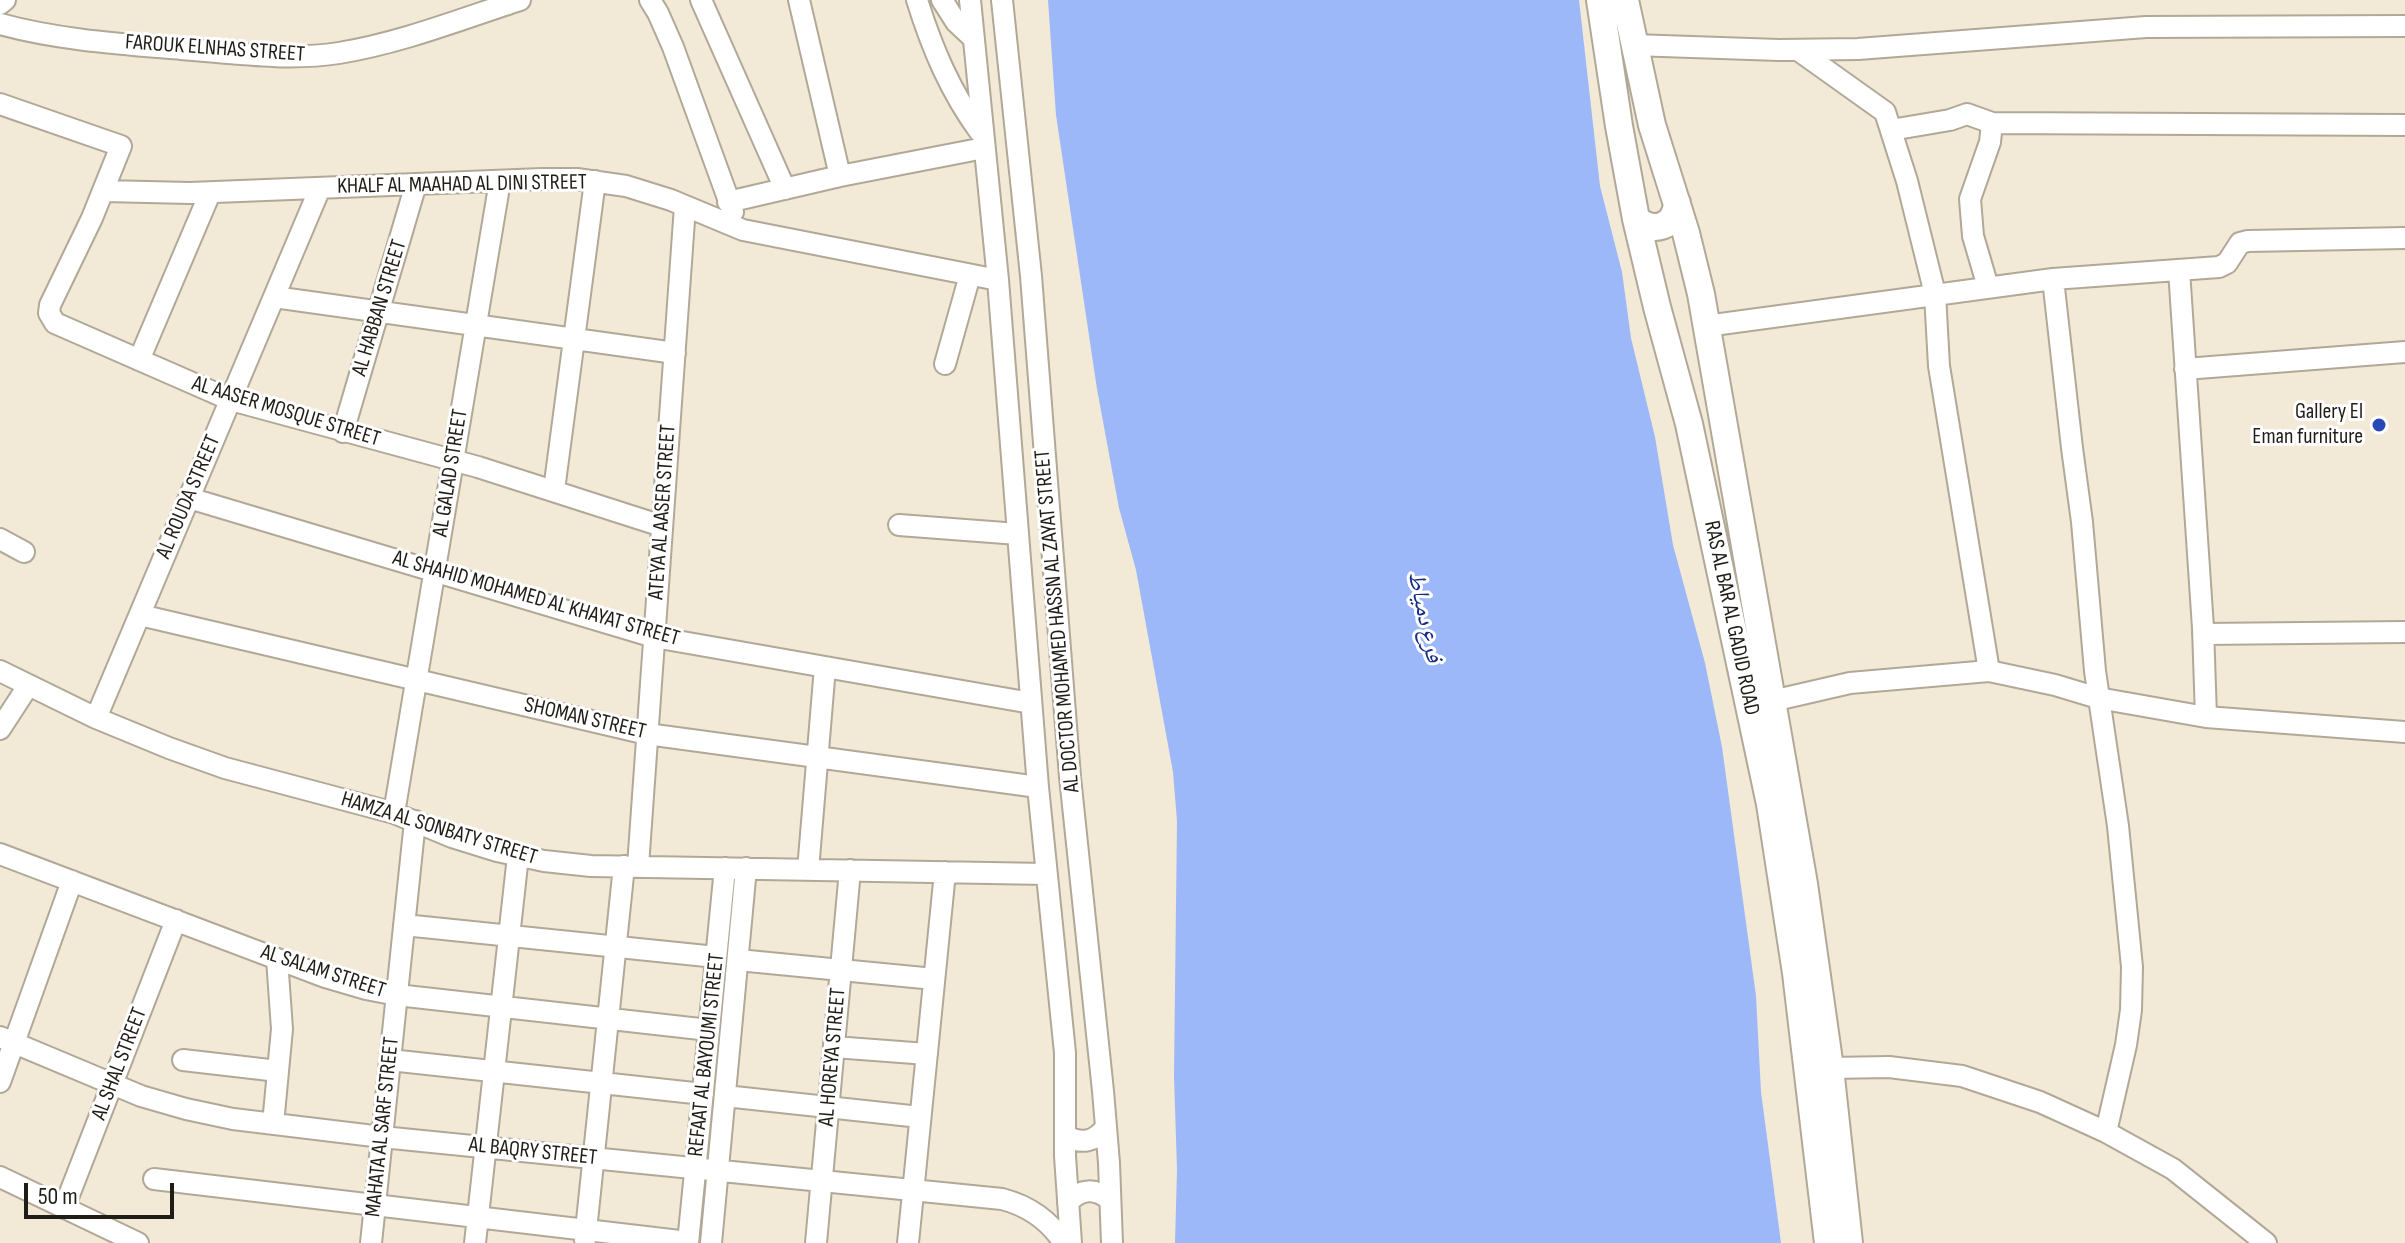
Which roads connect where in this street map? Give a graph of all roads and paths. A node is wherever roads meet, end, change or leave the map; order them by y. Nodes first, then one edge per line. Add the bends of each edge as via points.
1 (5, 0) edge
2 (520, 0) edge
3 (650, 0) edge
4 (701, 0) edge
5 (799, 0) edge
6 (917, 0) edge
7 (942, 0) edge
8 (970, 0) edge
9 (1002, 0) edge
10 (1600, 0) edge
11 (1625, 0) edge
12 (0, 4) edge
13 (481, 6) edge
14 (0, 24) edge
15 (2405, 26) edge
16 (972, 37) junction
17 (1633, 45) junction
18 (1798, 50) junction
19 (0, 104) edge
20 (1992, 123) junction
21 (2405, 125) edge
22 (1891, 130) junction
23 (984, 142) junction
24 (840, 176) junction
25 (500, 181) junction
26 (595, 181) junction
27 (416, 184) junction
28 (320, 188) junction
29 (785, 189) junction
30 (104, 191) junction
31 (210, 193) junction
32 (728, 202) junction
33 (1677, 203) junction
34 (685, 206) junction
35 (1636, 219) junction
36 (743, 230) junction
37 (2405, 238) edge
38 (2179, 270) junction
39 (970, 275) junction
40 (2053, 279) junction
41 (998, 280) junction
42 (1988, 287) junction
43 (1935, 294) junction
44 (274, 297) junction
45 (378, 312) junction
46 (476, 325) junction
47 (1706, 326) junction
48 (574, 339) junction
49 (2405, 352) edge
50 (675, 353) junction
51 (139, 360) junction
52 (945, 364) dead end
53 (2185, 369) junction
54 (231, 400) junction
55 (343, 432) junction
56 (453, 460) junction
57 (554, 490) junction
58 (189, 498) junction
59 (899, 525) dead end
60 (662, 526) junction
61 (1018, 534) junction
62 (0, 539) edge
63 (24, 552) dead end
64 (436, 571) junction
65 (140, 615) junction
66 (2405, 632) edge
67 (2203, 634) junction
68 (654, 637) junction
69 (825, 667) junction
70 (0, 671) edge
71 (1989, 671) junction
72 (416, 680) junction
73 (28, 686) junction
74 (2098, 698) junction
75 (1772, 701) junction
76 (1031, 703) junction
77 (2206, 717) junction
78 (96, 718) junction
79 (0, 729) edge
80 (2405, 732) edge
81 (647, 734) junction
82 (818, 757) junction
83 (1038, 787) junction
84 (394, 813) junction
85 (415, 821) junction
86 (0, 854) edge
87 (518, 856) junction
88 (631, 866) junction
89 (725, 868) junction
90 (746, 868) junction
91 (808, 870) junction
92 (850, 870) junction
93 (945, 872) junction
94 (1046, 874) junction
95 (72, 881) junction
96 (176, 920) junction
97 (404, 925) junction
98 (509, 936) junction
99 (615, 947) junction
100 (716, 957) junction
101 (277, 959) junction
102 (738, 960) junction
103 (841, 970) junction
104 (934, 979) junction
105 (397, 995) junction
106 (501, 1007) junction
107 (608, 1019) junction
108 (709, 1030) junction
109 (7, 1040) edge
110 (834, 1047) junction
111 (927, 1054) junction
112 (183, 1060) dead end
113 (390, 1060) junction
114 (1830, 1068) junction
115 (278, 1071) junction
116 (494, 1071) junction
117 (0, 1082) edge
118 (601, 1083) junction
119 (112, 1084) junction
120 (703, 1094) junction
121 (725, 1096) junction
122 (828, 1107) junction
123 (920, 1117) junction
124 (273, 1124) junction
125 (1106, 1127) junction
126 (2106, 1132) junction
127 (1065, 1135) junction
128 (382, 1137) junction
129 (485, 1147) junction
130 (594, 1158) junction
131 (696, 1168) junction
132 (718, 1170) junction
133 (0, 1177) edge
134 (154, 1179) dead end
135 (822, 1181) junction
136 (913, 1190) junction
137 (1110, 1200) junction
138 (1068, 1203) junction
139 (375, 1205) junction
140 (64, 1208) junction
141 (478, 1217) junction
142 (586, 1236) edge
143 (688, 1242) edge
144 (138, 1243) edge
145 (371, 1243) edge
146 (475, 1243) edge
147 (711, 1243) edge
148 (816, 1243) edge
149 (908, 1243) edge
150 (1064, 1243) edge
151 (1071, 1243) edge
152 (1112, 1243) edge
153 (1828, 1243) edge
154 (1849, 1243) edge
155 (2266, 1243) edge

1 - 12 street
2 - 13 street, FAROUK ELNHAS STREET
3 - 32 street via 673,47
4 - 29 street
5 - 24 street
6 - 23 street via 942,71
7 - 16 street
8 - 16 street, AL DOCTOR MOHAMED HASSN AL ZAYAT STREET
9 - 125 street, AL DOCTOR MOHAMED HASSN AL ZAYAT STREET
10 - 35 main road, RAS AL BAR AL GADID ROAD
11 - 17 main road, RAS AL BAR AL GADID ROAD
13 - 14 street, FAROUK ELNHAS STREET via 374,46 295,57 136,45
15 - 18 street via 2146,27
16 - 23 street, AL DOCTOR MOHAMED HASSN AL ZAYAT STREET
17 - 18 street
17 - 33 main road, RAS AL BAR AL GADID ROAD
18 - 22 street via 1885,112
19 - 30 street, AL AASER MOSQUE STREET via 121,146
20 - 21 street
20 - 22 street via 1967,114
20 - 42 street via 1970,199 1973,236
22 - 43 street
23 - 24 street
23 - 41 street, AL DOCTOR MOHAMED HASSN AL ZAYAT STREET
24 - 29 street
25 - 26 street, KHALF AL MAAHAD AL DINI STREET
25 - 27 street, KHALF AL MAAHAD AL DINI STREET
25 - 46 street, AL GALAD STREET
26 - 34 street, KHALF AL MAAHAD AL DINI STREET
26 - 48 street
27 - 28 street, KHALF AL MAAHAD AL DINI STREET
27 - 45 street, AL HABBAN STREET
28 - 31 street, KHALF AL MAAHAD AL DINI STREET
28 - 44 street, AL ROUDA STREET
29 - 32 street
30 - 31 street, KHALF AL MAAHAD AL DINI STREET
30 - 51 street, AL AASER MOSQUE STREET via 49,313 55,323
31 - 51 street
32 - 36 street
33 - 35 main road via 1671,221 1663,226 1643,226
33 - 47 main road, RAS AL BAR AL GADID ROAD
34 - 36 street, KHALF AL MAAHAD AL DINI STREET
34 - 50 street, ATEYA AL AASER STREET
35 - 153 main road, RAS AL BAR AL GADID ROAD via 1689,424 1767,789 1796,973
36 - 39 street, KHALF AL MAAHAD AL DINI STREET
37 - 38 street via 2248,241 2219,267
38 - 40 street
38 - 53 street
39 - 41 street, KHALF AL MAAHAD AL DINI STREET
39 - 52 street
40 - 42 street
40 - 74 street
41 - 61 street, AL DOCTOR MOHAMED HASSN AL ZAYAT STREET
42 - 43 street
43 - 47 street
43 - 71 street via 1939,366
44 - 45 street
44 - 54 street, AL ROUDA STREET
45 - 46 street
45 - 55 street, AL HABBAN STREET
46 - 48 street
46 - 56 street, AL GALAD STREET
47 - 75 main road, RAS AL BAR AL GADID ROAD
48 - 50 street
48 - 57 street
49 - 53 street
50 - 60 street, ATEYA AL AASER STREET
51 - 54 street, AL AASER MOSQUE STREET
53 - 67 street
54 - 55 street, AL AASER MOSQUE STREET
54 - 58 street, AL ROUDA STREET
55 - 56 street, AL AASER MOSQUE STREET
56 - 57 street, AL AASER MOSQUE STREET
56 - 64 street, AL GALAD STREET
57 - 60 street, AL AASER MOSQUE STREET
58 - 64 street, AL SHAHID MOHAMED AL KHAYAT STREET
58 - 65 street, AL ROUDA STREET
59 - 61 street
60 - 68 street, ATEYA AL AASER STREET
61 - 76 street, AL DOCTOR MOHAMED HASSN AL ZAYAT STREET
62 - 63 street
64 - 68 street, AL SHAHID MOHAMED AL KHAYAT STREET
64 - 72 street, AL GALAD STREET
65 - 72 street, SHOMAN STREET
65 - 78 street, AL ROUDA STREET
66 - 67 street
67 - 77 street
68 - 69 street, AL SHAHID MOHAMED AL KHAYAT STREET
68 - 81 street, ATEYA AL AASER STREET
69 - 76 street, AL SHAHID MOHAMED AL KHAYAT STREET
69 - 82 street
70 - 73 street, HAMZA AL SONBATY STREET
71 - 74 street
71 - 75 street via 1850,683
72 - 81 street, SHOMAN STREET
72 - 84 street, AL GALAD STREET
73 - 78 street, HAMZA AL SONBATY STREET
73 - 79 street
74 - 77 street
74 - 126 street via 2132,967 2126,1045
75 - 114 main road, RAS AL BAR AL GADID ROAD
76 - 83 street, AL DOCTOR MOHAMED HASSN AL ZAYAT STREET
77 - 80 street
78 - 84 street, HAMZA AL SONBATY STREET via 225,768
81 - 82 street, SHOMAN STREET
81 - 88 street, ATEYA AL AASER STREET
82 - 83 street, SHOMAN STREET
82 - 91 street
83 - 94 street, AL DOCTOR MOHAMED HASSN AL ZAYAT STREET
84 - 85 street, HAMZA AL SONBATY STREET
85 - 87 street, HAMZA AL SONBATY STREET
85 - 97 street, MAHATA AL SARF STREET
86 - 95 street, AL SALAM STREET
87 - 88 street, HAMZA AL SONBATY STREET
87 - 98 street
88 - 89 street, HAMZA AL SONBATY STREET
88 - 99 street, ATEYA AL AASER STREET
89 - 90 street, HAMZA AL SONBATY STREET
89 - 100 street, REFAAT AL BAYOUMI STREET
90 - 91 street, HAMZA AL SONBATY STREET
90 - 102 street, REFAAT AL BAYOUMI STREET
91 - 92 street, HAMZA AL SONBATY STREET
92 - 93 street, HAMZA AL SONBATY STREET
92 - 103 street, AL HOREYA STREET
93 - 94 street, HAMZA AL SONBATY STREET
93 - 104 street
94 - 127 street, AL DOCTOR MOHAMED HASSN AL ZAYAT STREET via 1065,1053
95 - 96 street, AL SALAM STREET
95 - 109 street
96 - 101 street, AL SALAM STREET
96 - 119 street, AL SHAL STREET
97 - 98 street
97 - 105 street, MAHATA AL SARF STREET
98 - 99 street
98 - 106 street
99 - 100 street
99 - 107 street, ATEYA AL AASER STREET
100 - 108 street, REFAAT AL BAYOUMI STREET
101 - 105 street, AL SALAM STREET via 345,984
101 - 115 street via 282,1017
102 - 103 street
102 - 121 street, REFAAT AL BAYOUMI STREET
103 - 104 street
103 - 110 street, AL HOREYA STREET
104 - 111 street
105 - 106 street, AL SALAM STREET
105 - 113 street, MAHATA AL SARF STREET
106 - 107 street, AL SALAM STREET
106 - 116 street
107 - 108 street, AL SALAM STREET
107 - 118 street, ATEYA AL AASER STREET
108 - 120 street, REFAAT AL BAYOUMI STREET
109 - 117 street
109 - 119 street, AL BAQRY STREET
110 - 111 street
110 - 122 street, AL HOREYA STREET
111 - 123 street
112 - 115 street
113 - 116 street
113 - 128 street, MAHATA AL SARF STREET
114 - 126 street via 1889,1067 1962,1076 2040,1102
114 - 154 main road, RAS AL BAR AL GADID ROAD
115 - 124 street
116 - 118 street
116 - 129 street
118 - 120 street
118 - 130 street, ATEYA AL AASER STREET
119 - 124 street, AL BAQRY STREET via 186,1109
119 - 140 street, AL SHAL STREET
120 - 131 street, REFAAT AL BAYOUMI STREET
121 - 122 street
121 - 132 street, REFAAT AL BAYOUMI STREET
122 - 123 street
122 - 135 street, AL HOREYA STREET
123 - 136 street
124 - 128 street, AL BAQRY STREET
125 - 127 street via 1087,1141
125 - 137 street, AL DOCTOR MOHAMED HASSN AL ZAYAT STREET
126 - 155 street via 2173,1169
127 - 138 street, AL DOCTOR MOHAMED HASSN AL ZAYAT STREET
128 - 129 street, AL BAQRY STREET
128 - 139 street, MAHATA AL SARF STREET
129 - 130 street, AL BAQRY STREET
129 - 141 street
130 - 131 street, AL BAQRY STREET
130 - 142 street, ATEYA AL AASER STREET
131 - 132 street, AL BAQRY STREET
131 - 143 street, REFAAT AL BAYOUMI STREET
132 - 135 street, AL BAQRY STREET
132 - 147 street, REFAAT AL BAYOUMI STREET
133 - 140 street
134 - 139 street
135 - 136 street, AL BAQRY STREET
135 - 148 street, AL HOREYA STREET
136 - 149 street
136 - 150 street, AL BAQRY STREET via 1020,1204 1050,1224
137 - 138 street via 1088,1191
137 - 152 street, AL DOCTOR MOHAMED HASSN AL ZAYAT STREET
138 - 151 street, AL DOCTOR MOHAMED HASSN AL ZAYAT STREET
139 - 141 street
139 - 145 street, MAHATA AL SARF STREET
140 - 144 street
141 - 142 street
141 - 146 street
142 - 143 street

